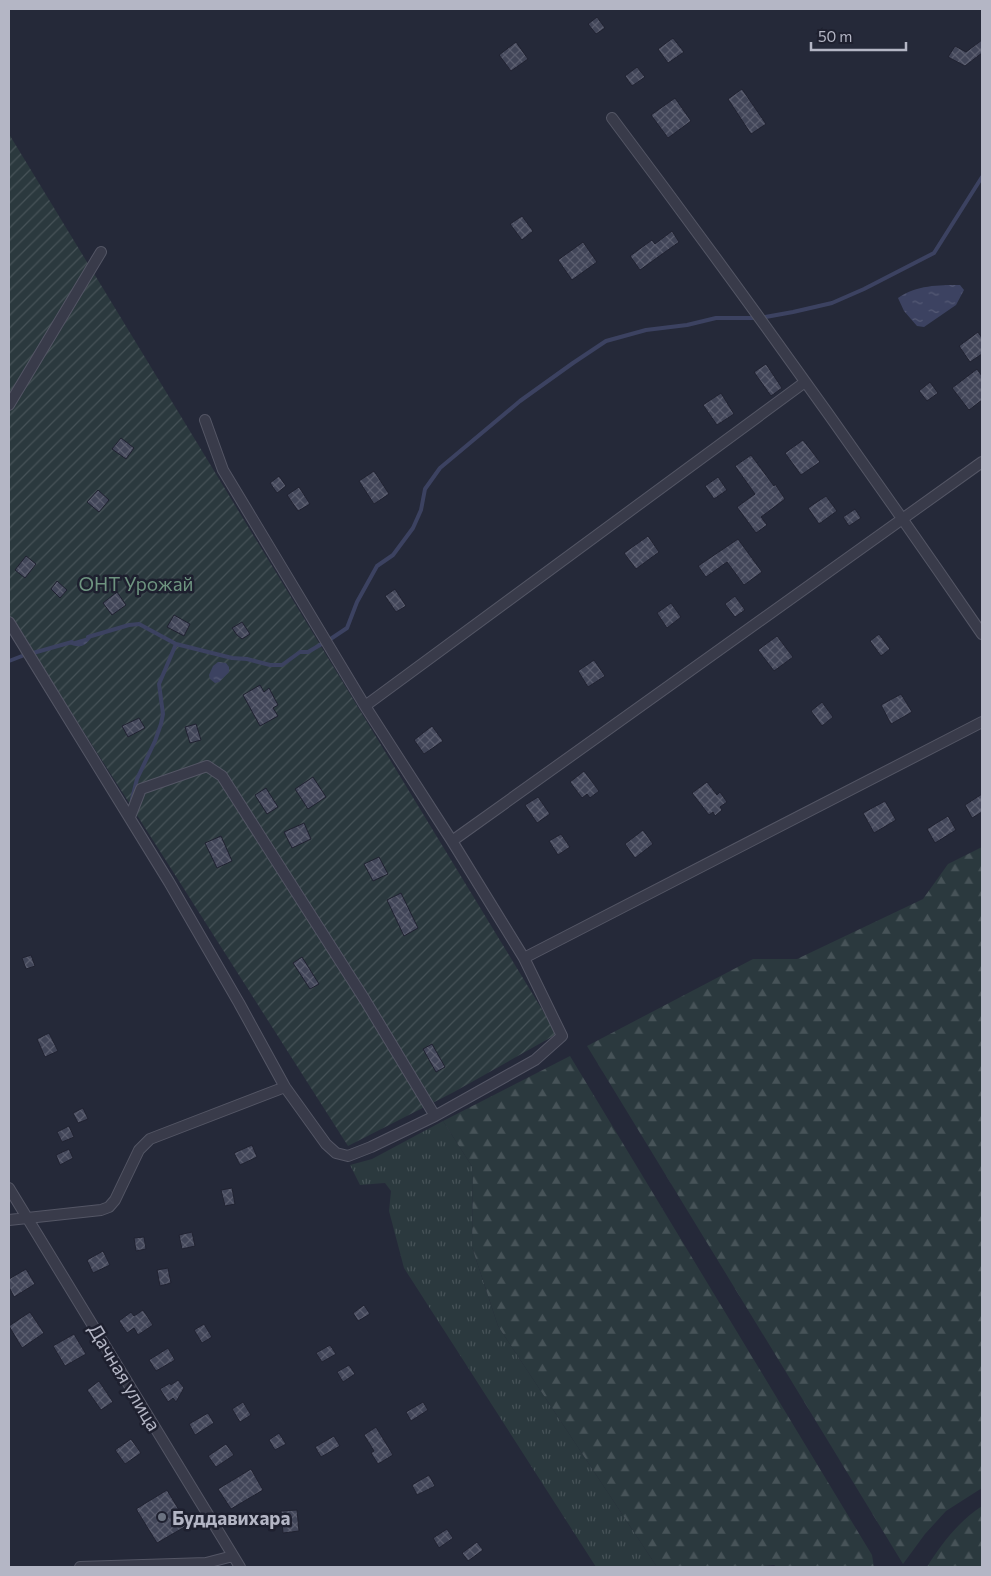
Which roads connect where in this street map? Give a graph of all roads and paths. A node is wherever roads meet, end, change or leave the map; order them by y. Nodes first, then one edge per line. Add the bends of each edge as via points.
1 (612, 118) dead end
2 (101, 252) dead end
3 (805, 382) junction
4 (9, 405) edge
5 (204, 420) dead end
6 (982, 462) edge
7 (903, 519) junction
8 (9, 622) edge
9 (982, 634) edge
10 (365, 706) junction
11 (982, 722) edge
12 (130, 817) junction
13 (452, 840) junction
14 (524, 958) junction
15 (285, 1087) junction
16 (435, 1116) junction
17 (9, 1188) edge
18 (28, 1218) junction
19 (9, 1220) edge
20 (233, 1556) junction
21 (80, 1567) edge
22 (240, 1567) edge

1 - 3 street
2 - 4 street
3 - 7 street
3 - 10 street
5 - 10 street via 223,470
6 - 7 street
7 - 9 street
7 - 13 street
8 - 12 street
10 - 13 street
11 - 14 street
12 - 15 street
12 - 16 street via 141,789 207,766 222,776
13 - 14 street
14 - 16 street via 562,1036 535,1060
15 - 16 street via 336,1154 348,1156
15 - 18 street via 150,1139 139,1150 109,1206 101,1210
17 - 18 street, Дачная улица
18 - 19 street
18 - 20 street, Дачная улица
20 - 21 street via 206,1563
20 - 22 street, Дачная улица

